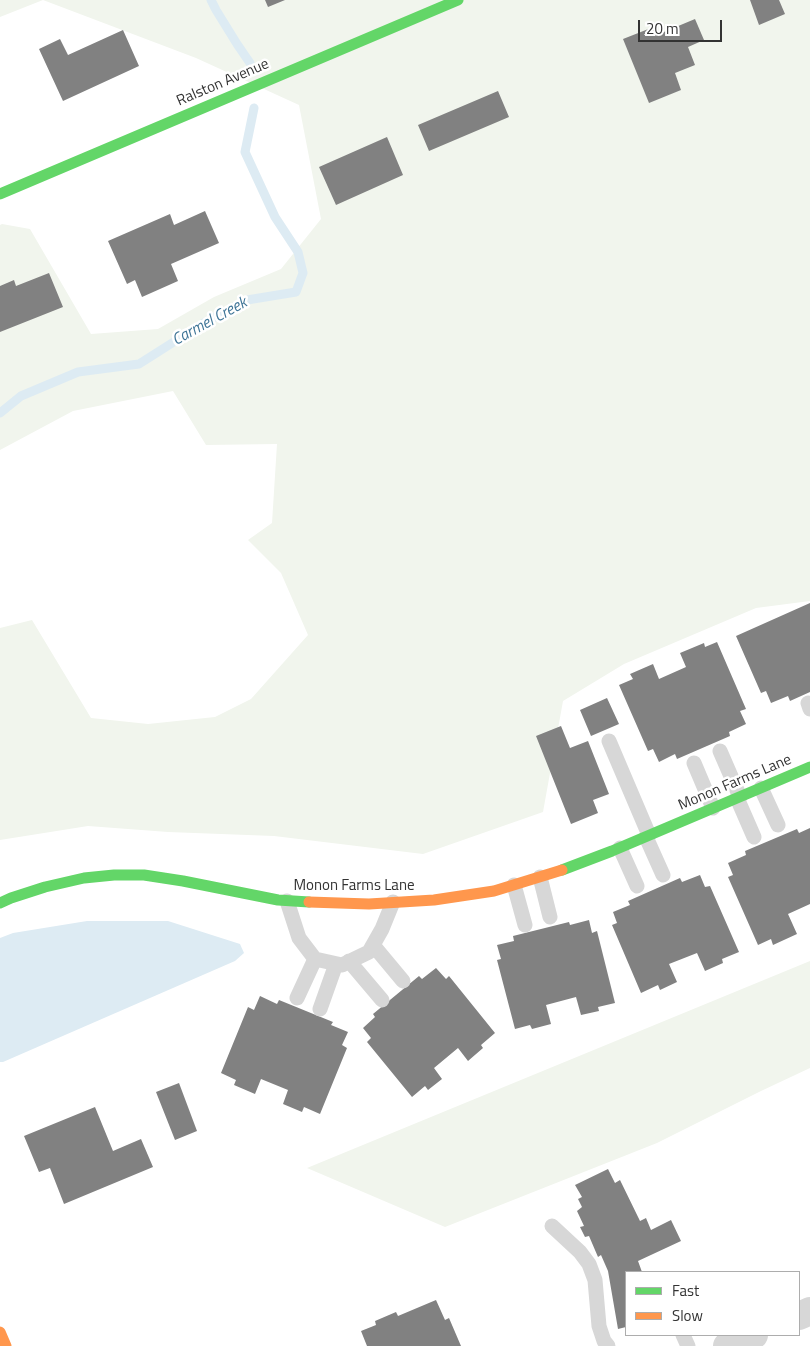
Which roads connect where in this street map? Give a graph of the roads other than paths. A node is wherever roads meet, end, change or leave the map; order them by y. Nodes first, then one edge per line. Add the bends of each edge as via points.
1 (458, 0) edge
2 (0, 194) edge
3 (609, 741) dead end
4 (720, 751) dead end
5 (694, 763) dead end
6 (810, 767) edge
7 (761, 788) junction
8 (738, 798) junction
9 (713, 808) junction
10 (778, 825) dead end
11 (648, 836) junction
12 (754, 837) dead end
13 (620, 848) junction
14 (663, 875) dead end
15 (540, 877) junction
16 (514, 885) junction
17 (638, 886) dead end
18 (287, 901) junction
19 (0, 902) edge
20 (393, 902) junction
21 (550, 917) dead end
22 (525, 925) dead end
23 (373, 945) junction
24 (315, 959) junction
25 (343, 962) junction
26 (403, 981) dead end
27 (297, 998) dead end
28 (382, 1000) dead end
29 (320, 1009) dead end
30 (552, 1226) dead end
31 (0, 1332) edge
32 (752, 1336) edge
33 (6, 1346) edge
34 (608, 1346) edge
35 (727, 1346) edge

1 - 2 street, Ralston Avenue
3 - 11 lane
4 - 8 lane
5 - 9 lane
6 - 7 street, Monon Farms Lane
7 - 8 street, Monon Farms Lane
7 - 10 lane
8 - 9 street, Monon Farms Lane
8 - 12 lane
9 - 11 street, Monon Farms Lane
11 - 13 street, Monon Farms Lane
11 - 14 lane
13 - 15 street, Monon Farms Lane
13 - 17 lane
15 - 16 street, Monon Farms Lane
15 - 21 lane
16 - 20 street, Monon Farms Lane via 434,900
16 - 22 lane
18 - 19 street, Monon Farms Lane via 144,875 114,875 45,887
18 - 20 street, Monon Farms Lane
18 - 24 lane via 299,938
20 - 23 lane
23 - 25 lane via 369,952
23 - 26 lane
24 - 25 lane
24 - 27 lane
25 - 28 lane
25 - 29 lane
30 - 34 lane via 589,1264 595,1280 599,1326
31 - 33 street
32 - 35 street

